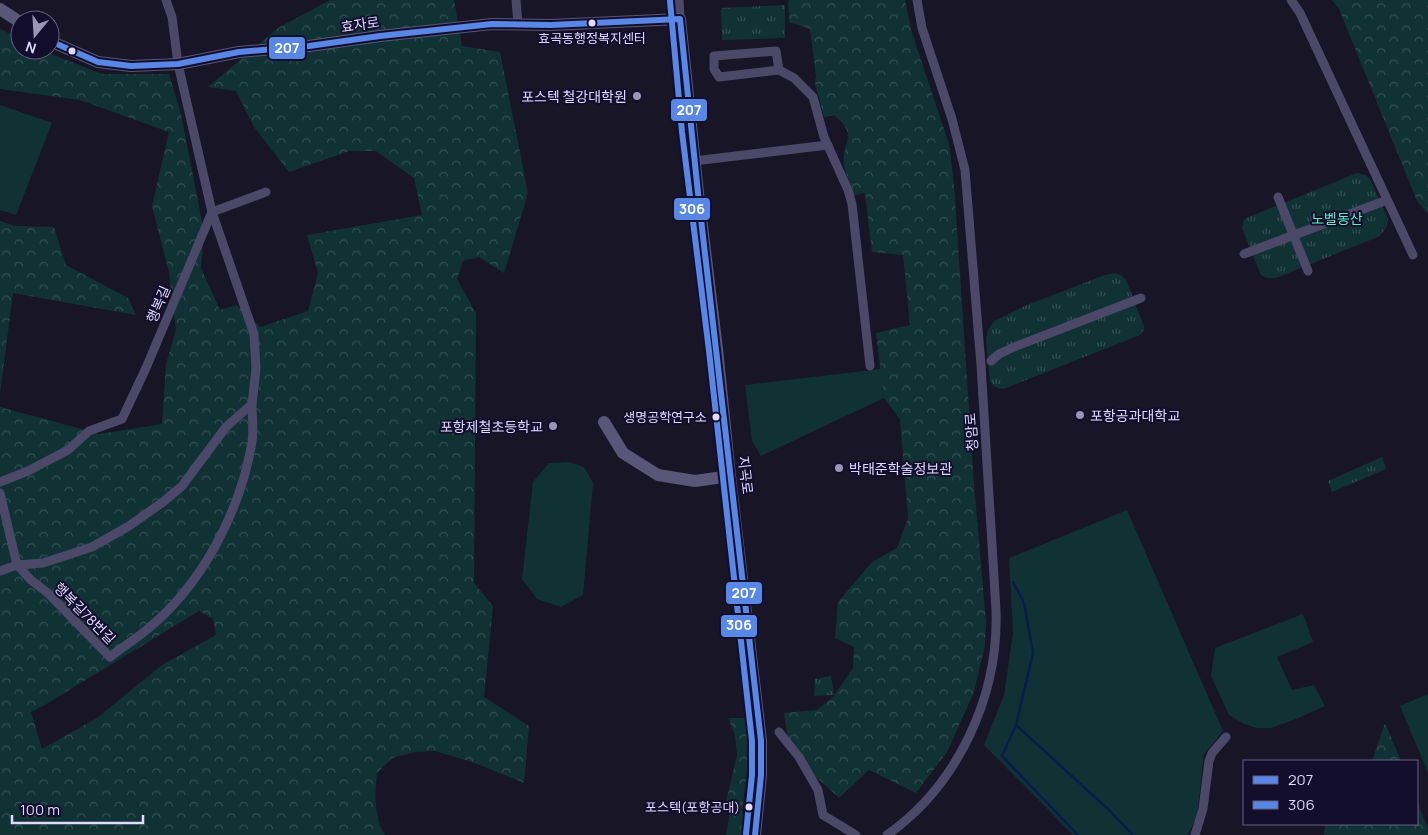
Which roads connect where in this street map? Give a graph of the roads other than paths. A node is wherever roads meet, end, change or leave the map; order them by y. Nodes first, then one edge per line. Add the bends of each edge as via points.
1 (166, 0) edge
2 (516, 0) edge
3 (679, 0) edge
4 (917, 0) edge
5 (1291, 0) edge
6 (680, 19) junction
7 (518, 24) junction
8 (60, 45) edge
9 (178, 64) junction
10 (779, 70) junction
11 (828, 145) junction
12 (694, 162) junction
13 (266, 192) dead end
14 (1278, 197) dead end
15 (1387, 200) junction
16 (212, 212) junction
17 (1294, 236) junction
18 (1244, 254) dead end
19 (1413, 255) dead end
20 (1308, 271) dead end
21 (1142, 298) dead end
22 (991, 361) dead end
23 (870, 366) dead end
24 (252, 404) junction
25 (604, 422) dead end
26 (730, 476) junction
27 (0, 482) edge
28 (0, 492) edge
29 (17, 565) junction
30 (0, 571) edge
31 (778, 732) dead end
32 (1226, 737) dead end
33 (755, 835) edge
34 (856, 835) edge
35 (887, 835) edge
36 (1195, 835) edge

1 - 9 street via 172,17
2 - 7 street
3 - 6 street, 지곡로
4 - 35 street, 청암로 via 922,28 965,170 997,636 984,698 960,754 930,796 907,821
5 - 15 street
6 - 7 street, 효자로
6 - 12 street, 지곡로
7 - 9 street, 효자로 via 432,30 239,52
8 - 9 street, 효자로 via 113,65
9 - 16 street
10 - 10 street via 776,51 714,56 714,69 719,77
10 - 11 street via 794,78 814,97
11 - 12 street
11 - 23 street via 852,204
12 - 26 street, 지곡로 via 718,349
13 - 16 street
14 - 17 street
15 - 17 street
15 - 19 street
16 - 24 street, 행복길78번길 via 254,334 256,369
16 - 27 street, 행복길 via 122,419 89,431 68,450
17 - 18 street
17 - 20 street
21 - 22 street via 1014,347
24 - 29 street via 226,427 182,486 129,526 92,547 43,562
24 - 29 street, 행복길78번길 via 252,441 238,498 220,539 193,581 170,607 110,657
25 - 26 street via 623,453 658,475 695,481
26 - 33 street, 지곡로 via 762,741
28 - 29 street
29 - 30 street
31 - 34 street via 799,756 818,790 823,815
32 - 36 street via 1209,761 1203,809

